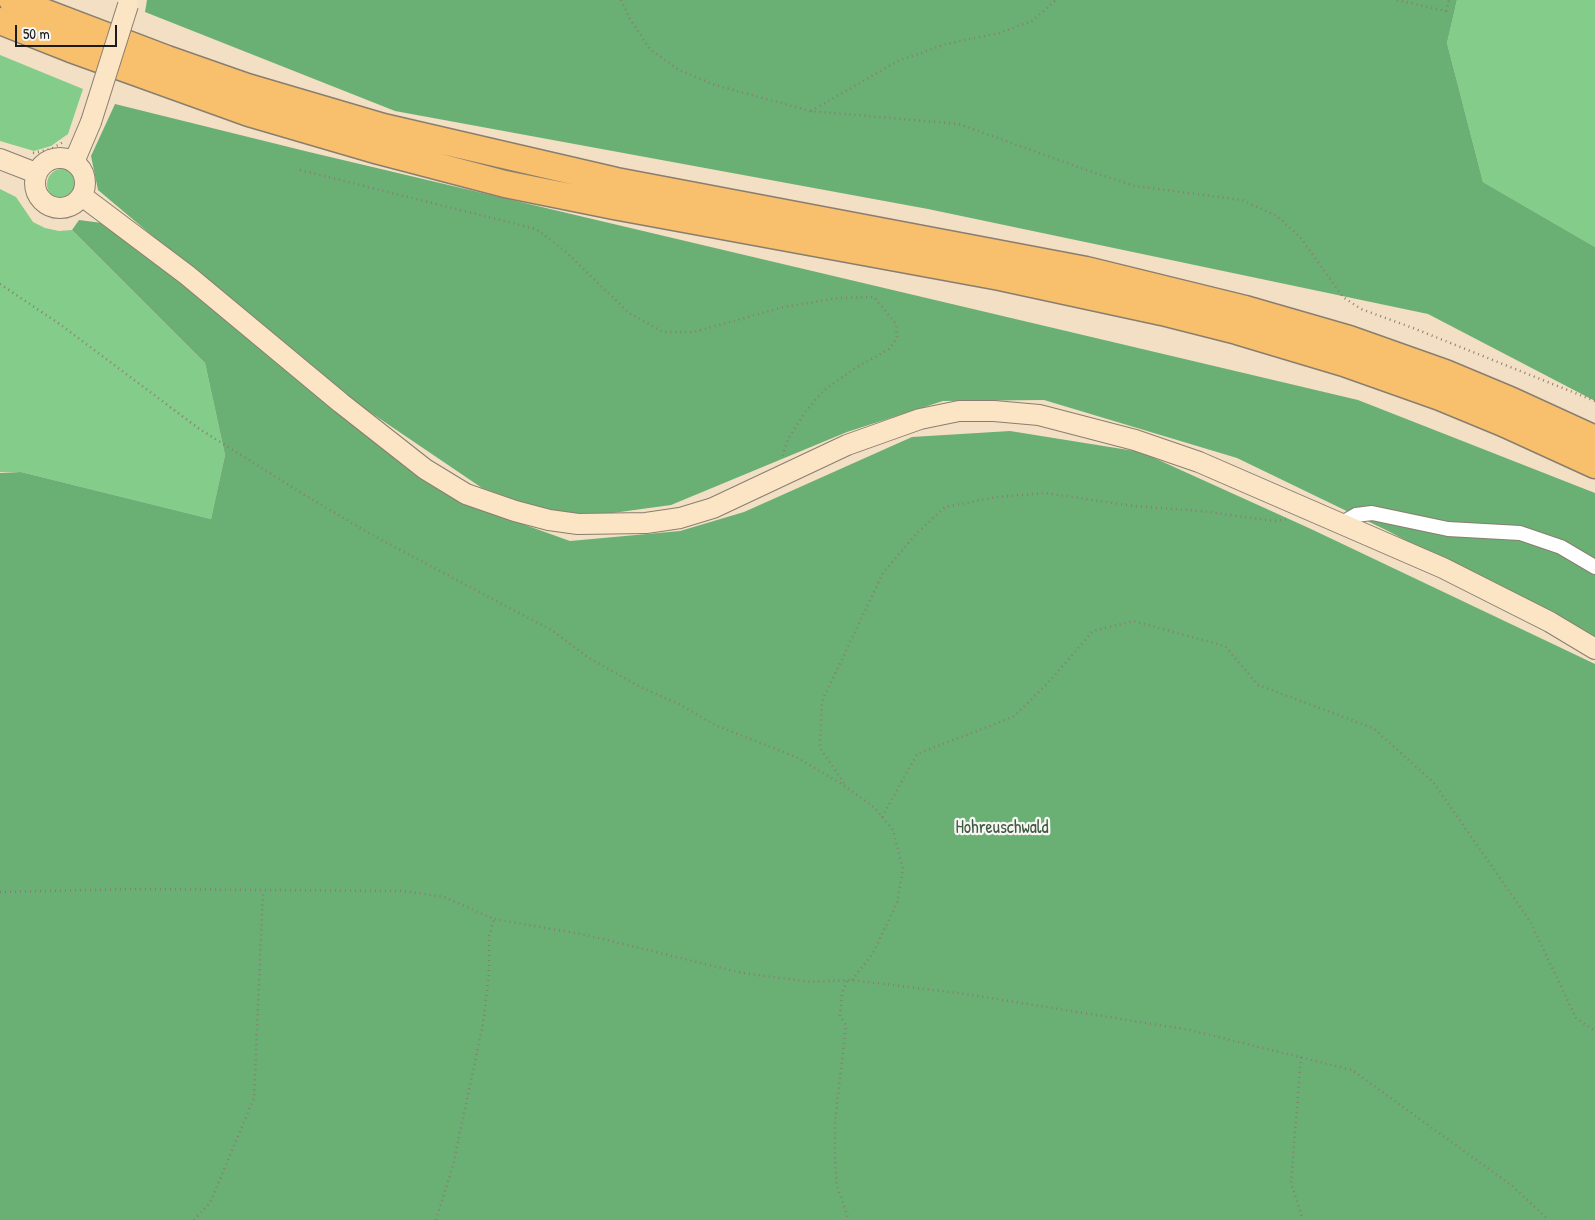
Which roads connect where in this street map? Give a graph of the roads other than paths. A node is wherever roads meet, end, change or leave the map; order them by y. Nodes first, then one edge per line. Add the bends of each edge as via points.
1 (128, 2) edge
2 (11, 6) edge
3 (0, 159) edge
4 (74, 162) junction
5 (36, 173) junction
6 (82, 196) junction
7 (1595, 439) edge
8 (1595, 465) edge
9 (1342, 523) junction
10 (1595, 567) edge
11 (1595, 649) edge

1 - 4 street, bridge via 91,122
2 - 7 highway via 247,87 383,127 616,181 1086,270 1245,309 1349,339 1445,373
2 - 8 highway via 125,69 249,113 361,146 505,184 1000,277 1237,331 1344,362 1440,397
3 - 5 street
4 - 5 street via 59,157 50,159
4 - 6 street via 83,172
5 - 6 street via 34,188 46,205 68,207
6 - 9 street via 187,275 425,469 466,494 548,520 610,525 680,518 714,508 847,445 911,422 958,411 994,411 1039,415 1135,440 1199,462
9 - 10 street via 1356,515 1372,513 1448,529 1520,533 1561,547
9 - 11 street via 1443,568 1550,622

